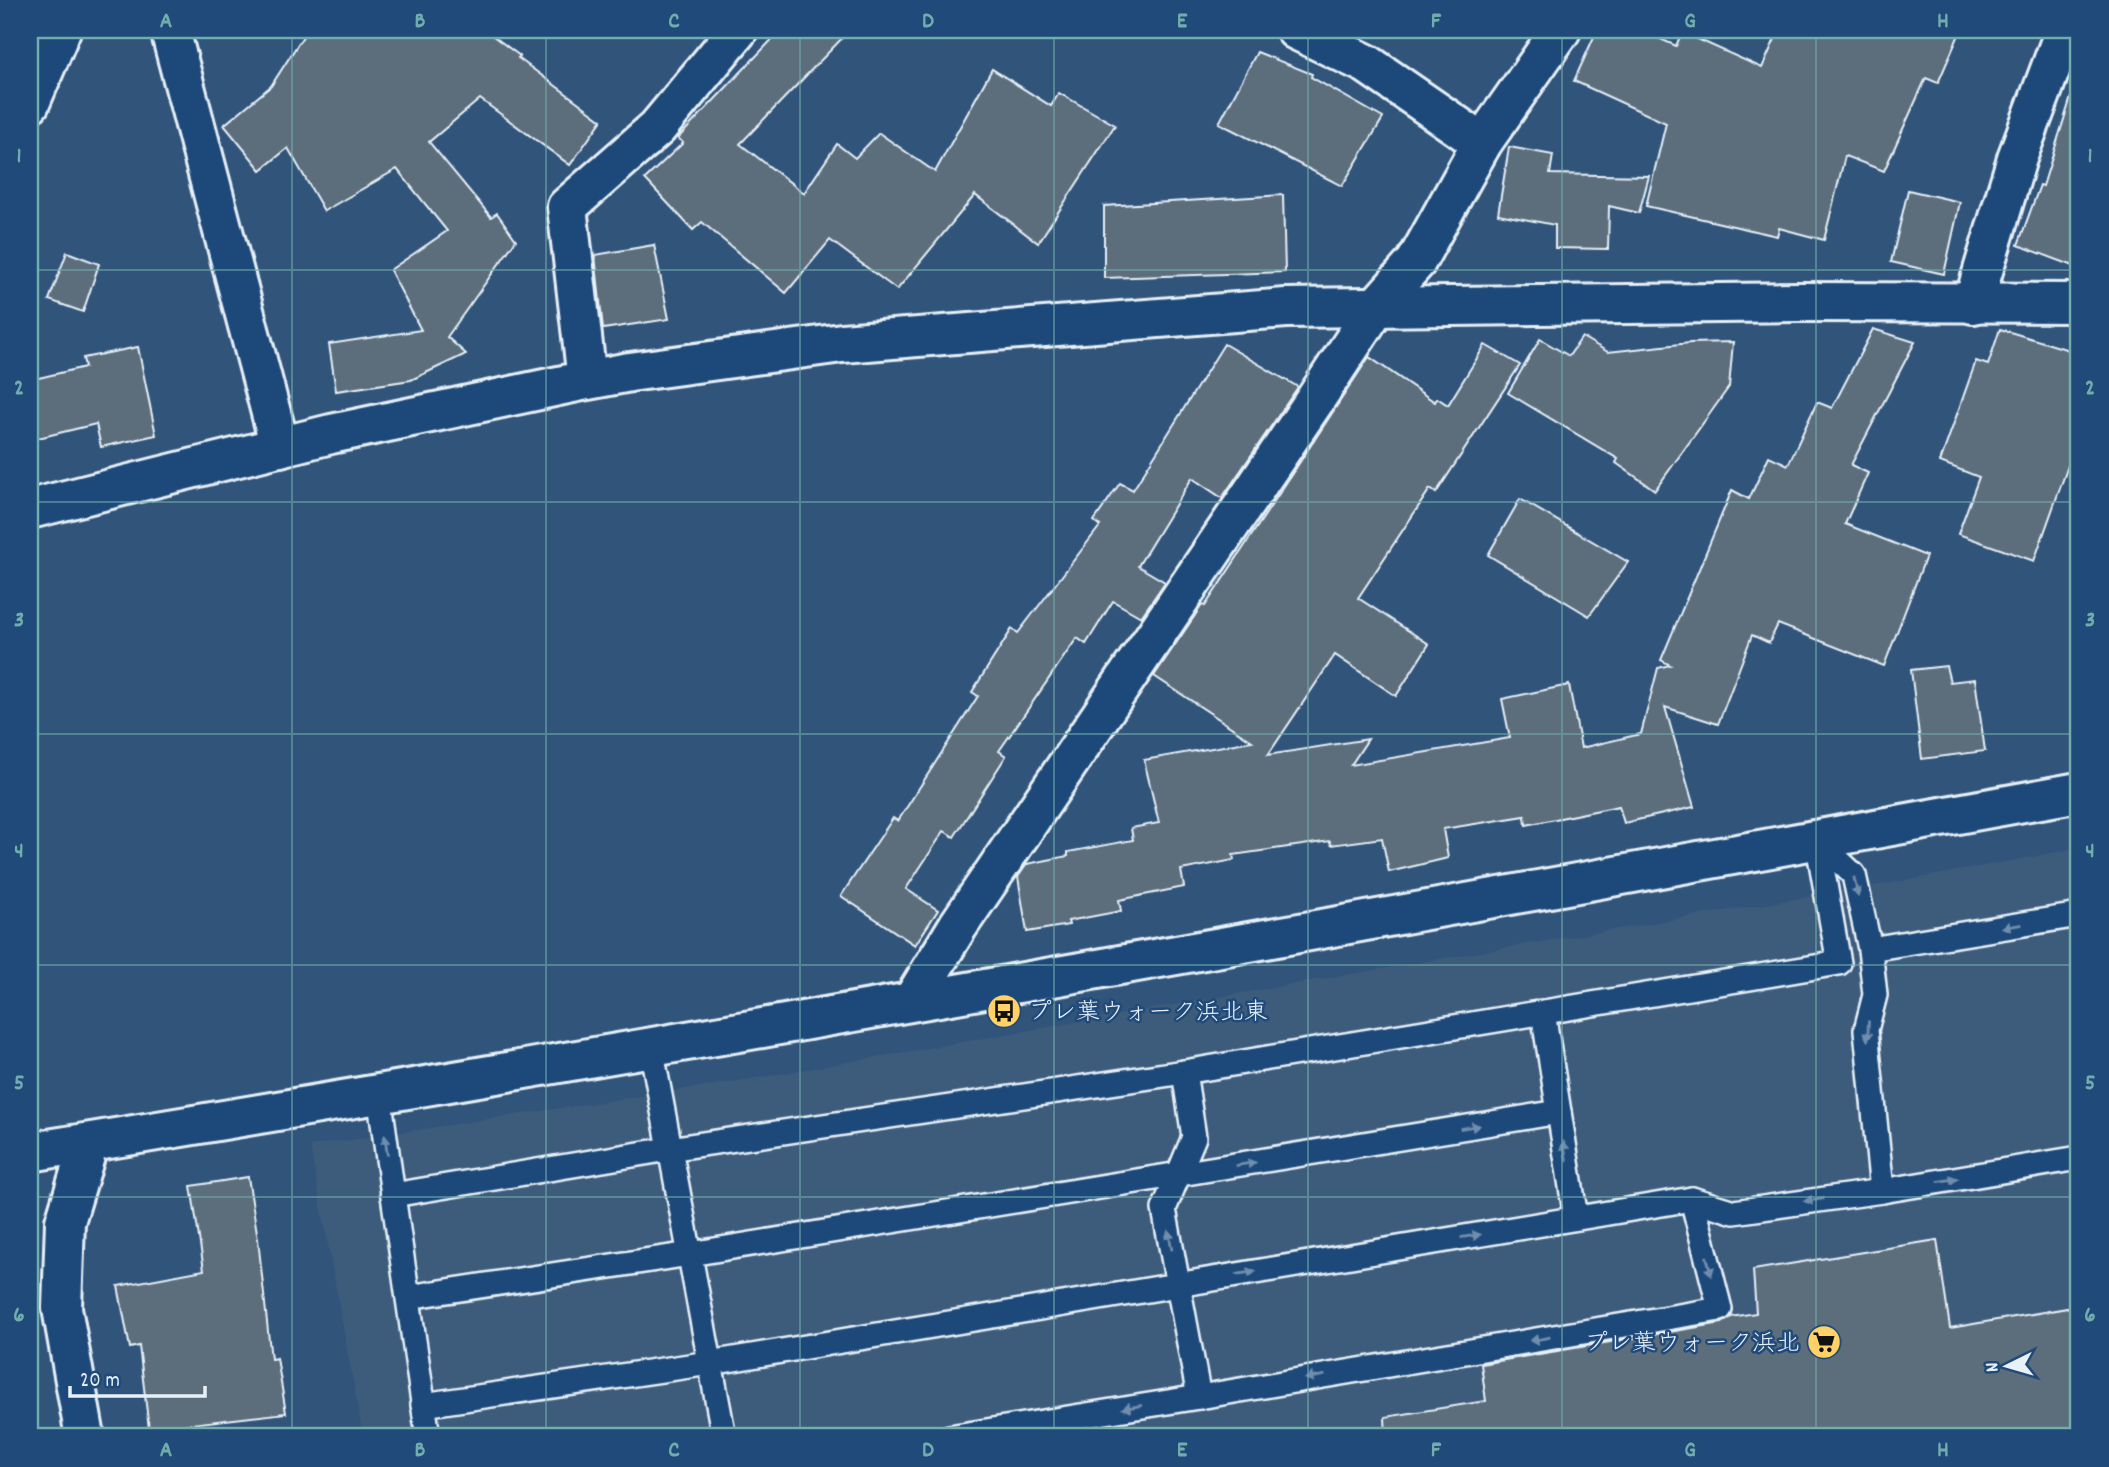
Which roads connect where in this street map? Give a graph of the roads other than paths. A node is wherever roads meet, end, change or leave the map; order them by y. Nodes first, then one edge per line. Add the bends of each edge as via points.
1 (170, 30) edge
2 (738, 30) edge
3 (1296, 30) edge
4 (1561, 30) edge
5 (2065, 30) edge
6 (47, 45) edge
7 (30, 103) edge
8 (1482, 143) junction
9 (2079, 303) edge
10 (1973, 304) junction
11 (1376, 307) junction
12 (587, 380) junction
13 (280, 447) junction
14 (30, 509) edge
15 (2079, 792) edge
16 (1818, 840) junction
17 (2079, 915) edge
18 (1870, 949) junction
19 (913, 1000) junction
20 (1543, 1012) junction
21 (651, 1047) junction
22 (1184, 1072) junction
23 (379, 1094) junction
24 (1559, 1112) junction
25 (89, 1143) junction
26 (669, 1149) junction
27 (30, 1152) edge
28 (2079, 1158) edge
29 (1178, 1175) junction
30 (1882, 1191) junction
31 (393, 1195) junction
32 (1692, 1199) junction
33 (1576, 1218) junction
34 (690, 1254) junction
35 (1179, 1284) junction
36 (408, 1297) junction
37 (710, 1363) junction
38 (1199, 1397) junction
39 (423, 1405) junction
40 (1065, 1428) edge
41 (85, 1437) edge
42 (428, 1437) edge
43 (724, 1437) edge
44 (949, 1437) edge

1 - 13 street
2 - 12 street via 657,128 567,207
3 - 8 street via 1367,64
4 - 8 street
5 - 10 street via 2017,158
6 - 7 street
8 - 11 street via 1416,262
9 - 10 street
10 - 11 street
11 - 12 street via 1273,309 842,343
11 - 19 street via 958,926
12 - 13 street
13 - 14 street
15 - 16 street
16 -> 18 lane via 1854,875
16 - 19 street
16 - 20 lane via 1839,964
17 -> 18 lane
18 -> 30 lane via 1875,995 1866,1030
19 - 21 street
20 - 22 lane
20 - 24 lane
21 - 23 street
21 - 26 lane
22 - 26 lane
22 - 29 lane via 1194,1137
23 - 25 street
31 -> 23 lane
29 -> 24 lane
33 -> 24 lane
25 - 27 street
25 - 41 street via 65,1222 62,1308
26 - 31 lane
26 - 34 lane
30 -> 28 lane
29 - 34 lane
35 -> 29 lane via 1164,1209
30 -> 32 lane via 1734,1212
31 - 36 lane
32 - 33 lane
32 -> 38 lane via 1720,1309
35 -> 33 lane
34 - 36 lane
34 - 37 lane
35 - 37 lane
35 - 38 lane
36 - 39 lane
37 - 39 lane
37 - 43 lane
38 -> 40 lane
39 - 42 lane
40 - 44 lane

